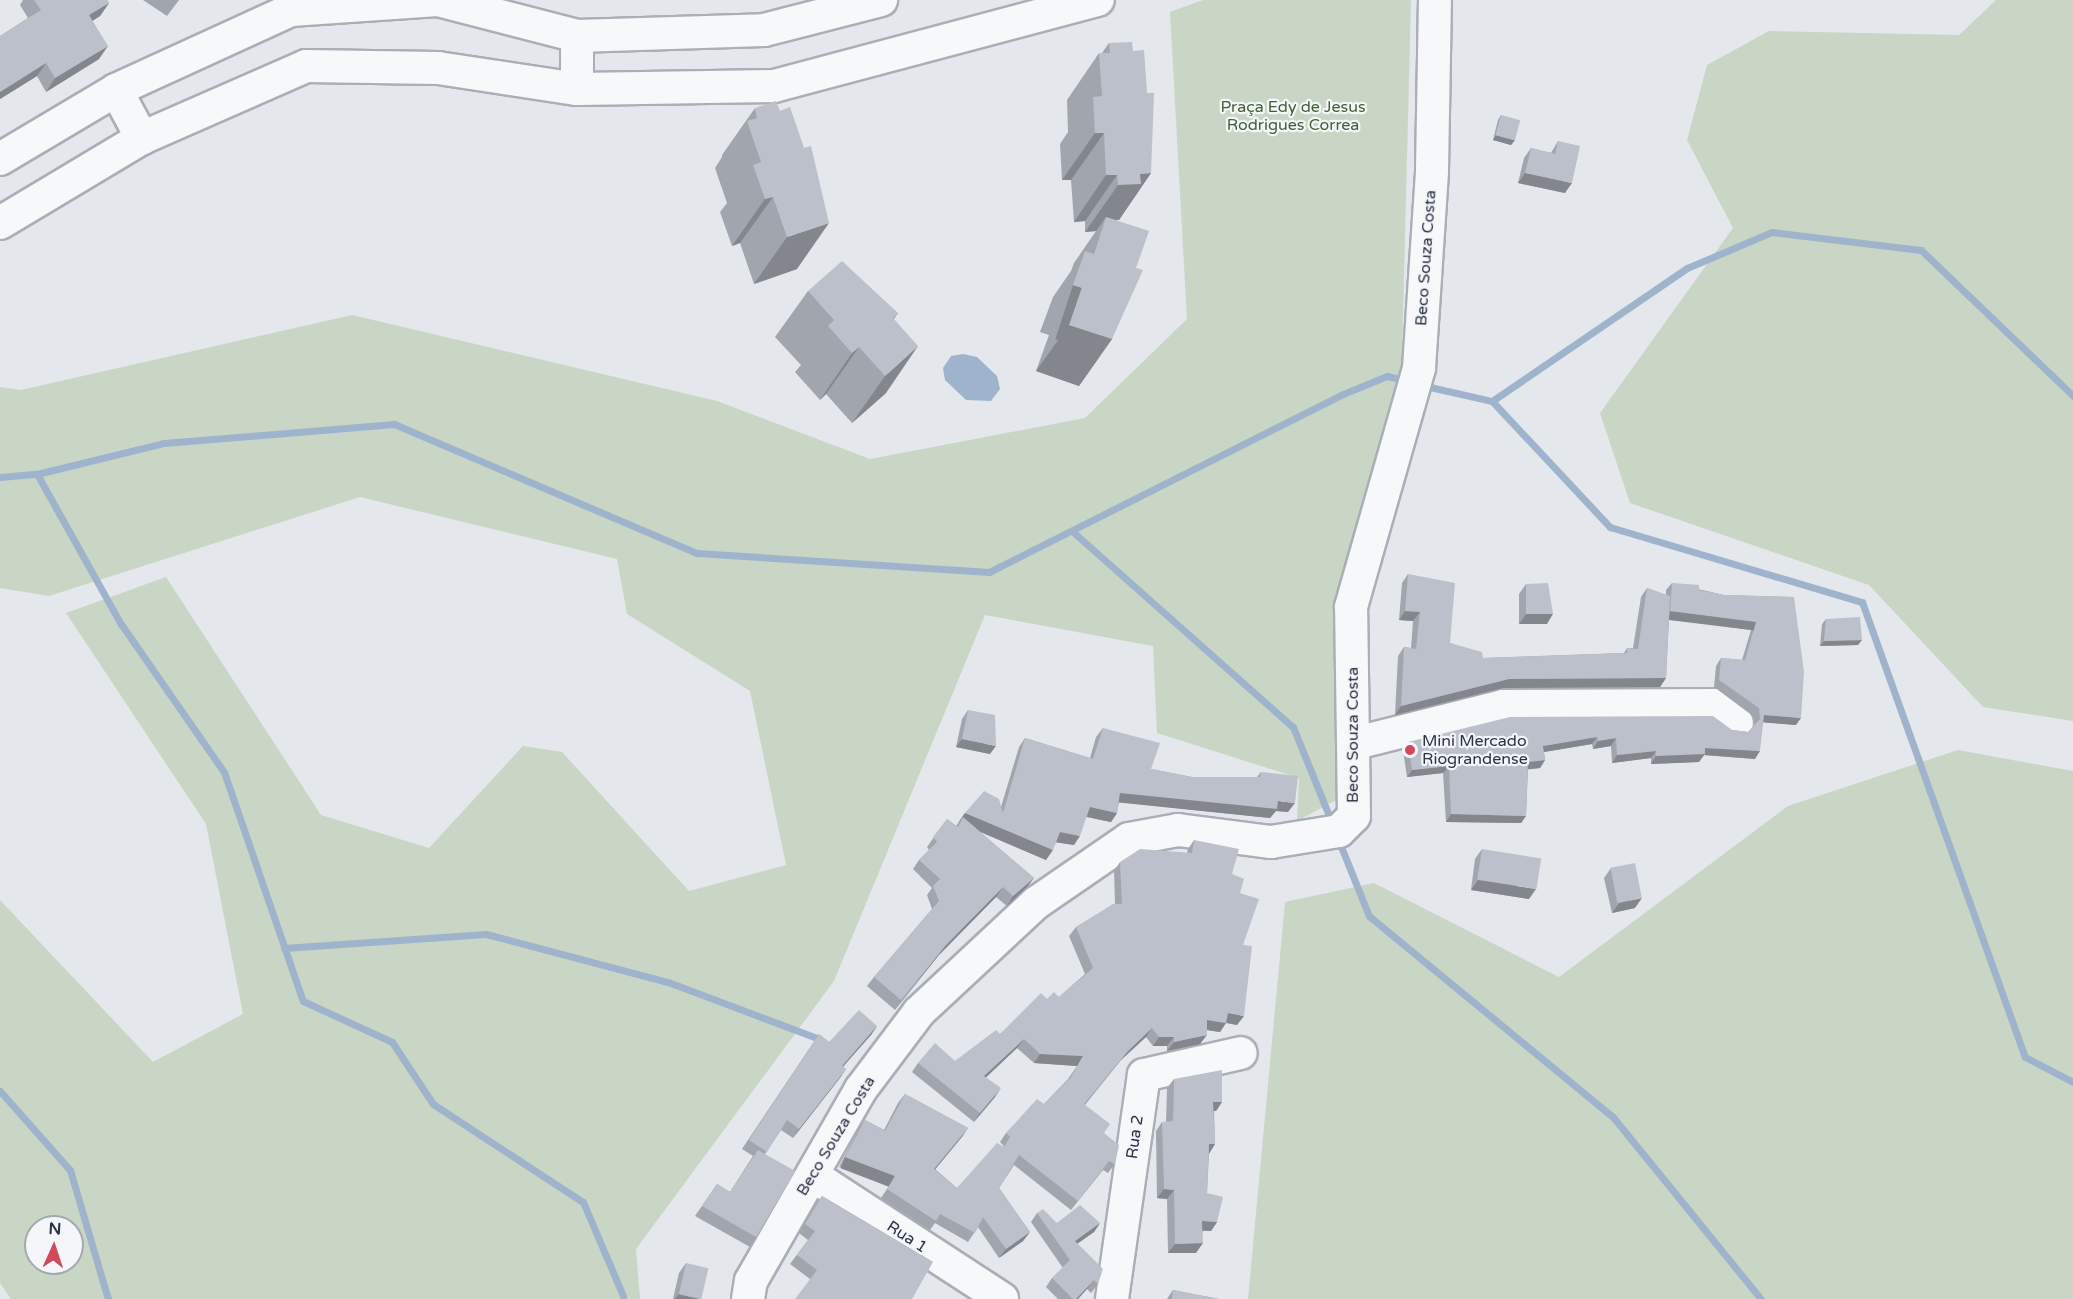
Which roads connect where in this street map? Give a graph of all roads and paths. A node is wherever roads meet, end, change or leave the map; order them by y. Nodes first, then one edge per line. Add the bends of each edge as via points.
1 (881, 0) edge
2 (1098, 0) edge
3 (1435, 0) edge
4 (577, 36) junction
5 (577, 89) junction
6 (116, 90) junction
7 (142, 138) junction
8 (0, 159) edge
9 (0, 223) edge
10 (1737, 723) dead end
11 (1356, 743) junction
12 (1241, 1053) dead end
13 (812, 1175) junction
14 (748, 1299) edge
15 (1002, 1299) edge
16 (1112, 1299) edge

1 - 4 street via 764,30
2 - 5 street via 774,86
3 - 11 street, Beco Souza Costa via 1432,170 1419,368 1351,607
4 - 5 street
4 - 6 street via 438,0 291,10
5 - 7 street via 438,68 306,66
6 - 7 street
6 - 8 street
7 - 9 street
10 - 11 street via 1714,705 1503,706
11 - 13 street, Beco Souza Costa via 1353,816 1340,831 1271,842 1178,830 1129,839 1036,903 919,1012 861,1089
12 - 16 street, Rua 2 via 1144,1075
13 - 14 street, Beco Souza Costa via 751,1281
13 - 15 street, Rua 1

